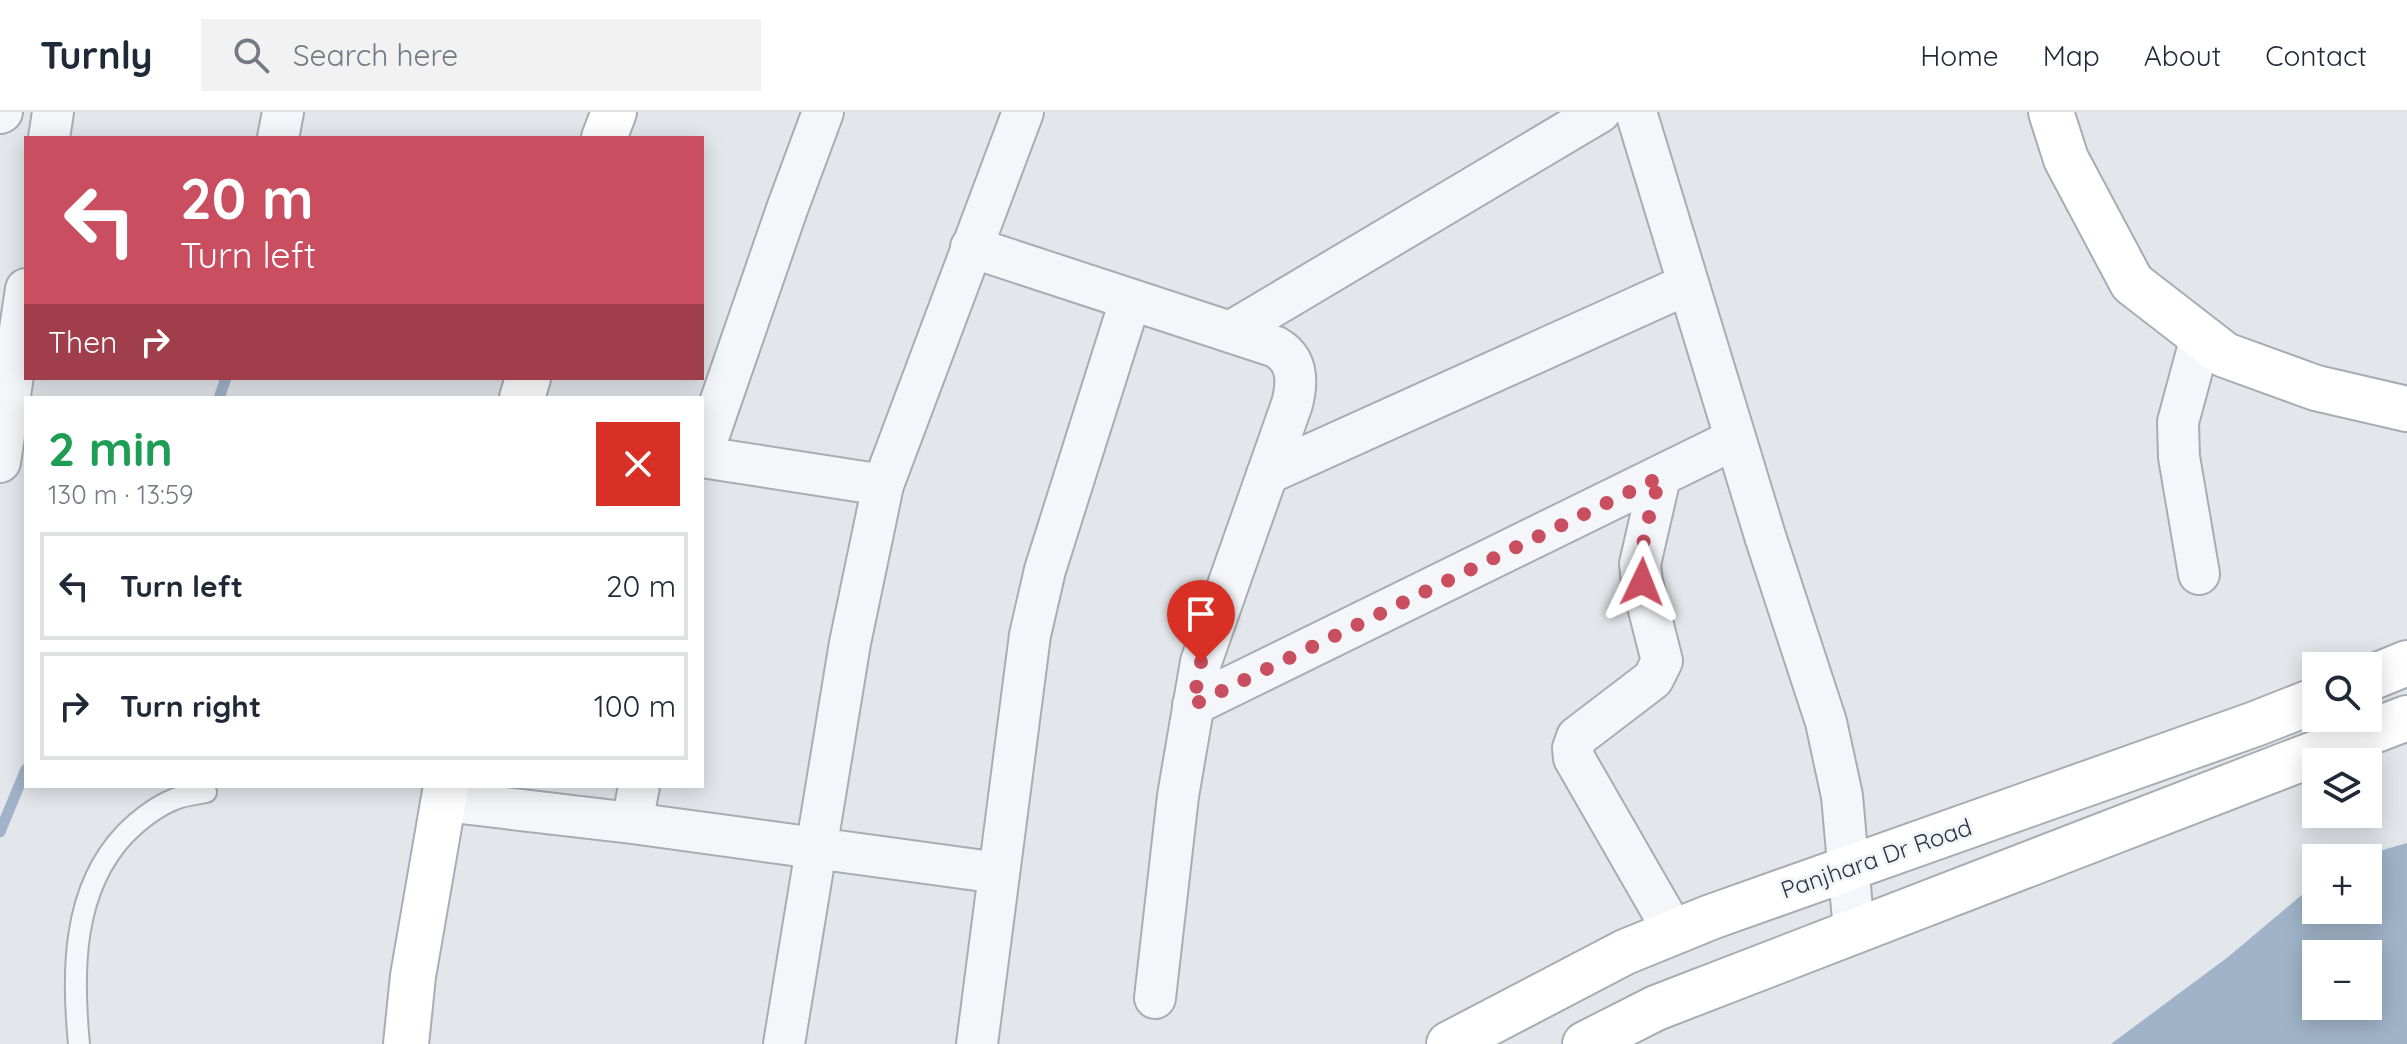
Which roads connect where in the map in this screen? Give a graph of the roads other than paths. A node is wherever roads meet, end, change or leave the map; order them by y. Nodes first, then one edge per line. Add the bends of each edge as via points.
1 (53, 112) edge
2 (283, 112) edge
3 (614, 112) edge
4 (823, 112) edge
5 (1023, 112) edge
6 (1600, 112) edge
7 (1636, 112) edge
8 (2051, 112) edge
9 (49, 136) edge
10 (278, 136) edge
11 (605, 136) edge
12 (971, 247) junction
13 (1688, 284) junction
14 (1130, 301) junction
15 (24, 302) edge
16 (1230, 332) junction
17 (2201, 337) junction
18 (2407, 409) edge
19 (1735, 439) junction
20 (704, 450) edge
21 (704, 456) edge
22 (0, 462) edge
23 (1267, 474) junction
24 (1660, 477) junction
25 (883, 485) junction
26 (2199, 574) dead end
27 (2407, 663) edge
28 (2382, 673) edge
29 (1193, 705) junction
30 (2302, 706) edge
31 (2407, 718) edge
32 (206, 792) dead end
33 (445, 793) edge
34 (636, 804) edge
35 (817, 847) junction
36 (1848, 868) junction
37 (999, 873) junction
38 (1854, 931) junction
39 (1674, 932) junction
40 (1155, 998) dead end
41 (79, 1044) edge
42 (406, 1044) edge
43 (784, 1044) edge
44 (977, 1044) edge
45 (1449, 1044) edge
46 (1585, 1044) edge

1 - 9 street
2 - 10 street
3 - 11 street
4 - 20 street
5 - 12 street
6 - 16 street
7 - 13 street
8 - 17 street via 2066,159 2132,283
12 - 14 street
12 - 25 street
13 - 19 street
13 - 23 street
14 - 16 street
14 - 37 street via 1045,570 1024,678
15 - 22 street
16 - 23 street via 1276,347 1293,364 1297,384
17 - 18 street via 2225,355 2316,388
17 - 26 street via 2178,422
19 - 24 street
19 - 36 street via 1826,722 1842,796
21 - 25 street
23 - 29 street via 1201,662
24 - 29 street
24 - 39 street via 1640,564 1660,669 1577,737 1573,748
25 - 35 street via 850,643
27 - 28 street
29 - 40 street
30 - 36 street, Panjhara Dr Road
31 - 38 street
32 - 41 lane via 175,799 139,820 111,849 91,882 79,934
33 - 34 street
33 - 42 street
34 - 35 street
35 - 37 street
35 - 43 street
36 - 38 street
36 - 39 street, Panjhara Dr Road
37 - 44 street
38 - 46 street via 1656,1008
39 - 45 street, Panjhara Dr Road

